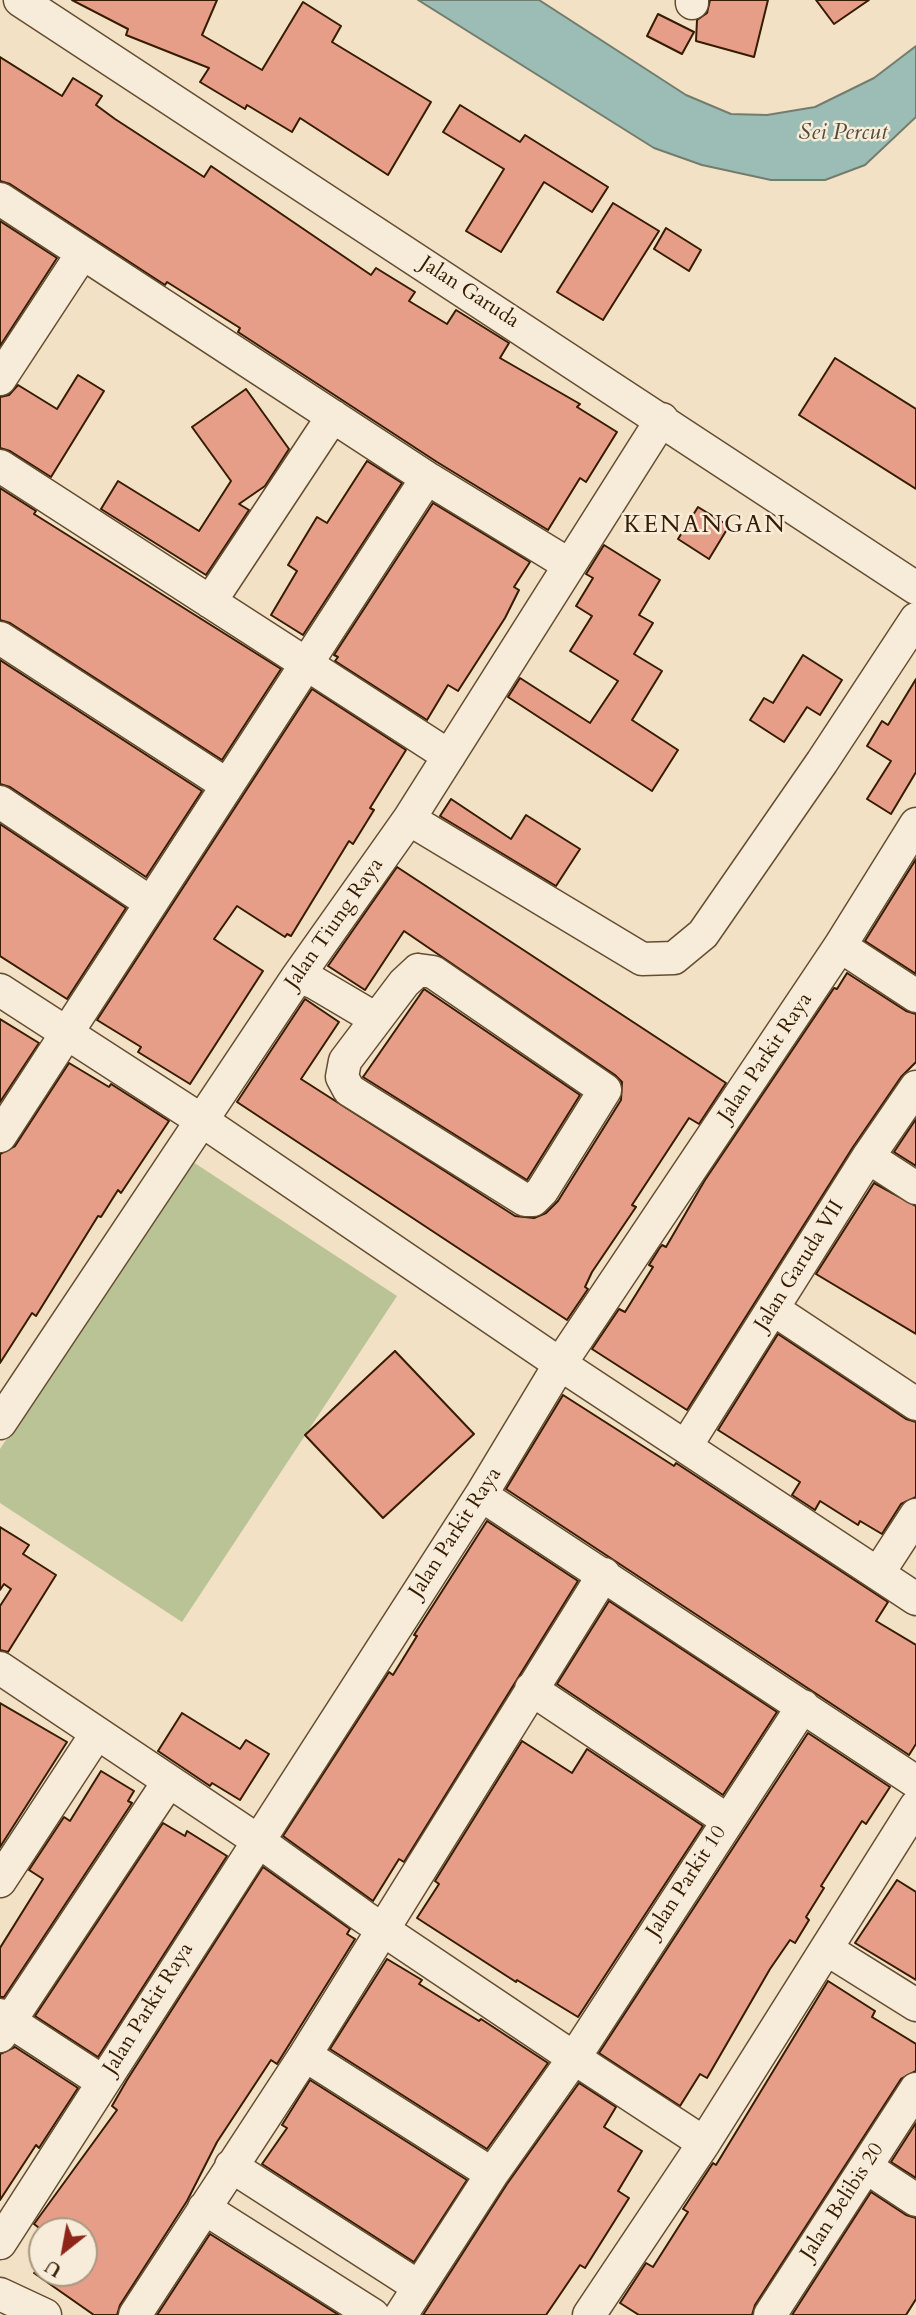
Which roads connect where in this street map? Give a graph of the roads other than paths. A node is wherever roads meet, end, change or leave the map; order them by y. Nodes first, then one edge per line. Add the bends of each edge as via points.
1 (20, 0) edge
2 (0, 199) edge
3 (82, 254) junction
4 (0, 379) edge
5 (333, 416) junction
6 (662, 419) junction
7 (0, 467) edge
8 (428, 478) junction
9 (568, 564) junction
10 (916, 588) edge
11 (210, 603) junction
12 (916, 618) edge
13 (0, 638) edge
14 (305, 664) junction
15 (449, 756) junction
16 (228, 785) junction
17 (0, 802) edge
18 (409, 819) junction
19 (916, 824) edge
20 (151, 903) junction
21 (840, 946) junction
22 (298, 975) junction
23 (0, 990) edge
24 (916, 996) edge
25 (376, 1019) junction
26 (66, 1034) junction
27 (916, 1087) edge
28 (201, 1120) junction
29 (0, 1136) edge
30 (868, 1157) junction
31 (916, 1188) edge
32 (773, 1309) junction
33 (560, 1364) junction
34 (916, 1404) edge
35 (0, 1423) edge
36 (686, 1446) junction
37 (481, 1495) junction
38 (916, 1515) edge
39 (879, 1572) junction
40 (604, 1574) junction
41 (916, 1599) edge
42 (3, 1677) edge
43 (531, 1689) junction
44 (803, 1706) junction
45 (97, 1733) junction
46 (169, 1781) junction
47 (916, 1782) edge
48 (916, 1806) edge
49 (727, 1820) junction
50 (257, 1840) junction
51 (0, 1881) edge
52 (382, 1929) junction
53 (828, 1950) junction
54 (916, 2005) edge
55 (3, 2024) edge
56 (304, 2055) junction
57 (574, 2058) junction
58 (103, 2082) junction
59 (916, 2089) edge
60 (704, 2143) junction
61 (231, 2166) junction
62 (866, 2168) junction
63 (492, 2174) junction
64 (916, 2200) edge
65 (204, 2208) junction
66 (0, 2243) edge
67 (419, 2287) junction
68 (0, 2294) edge
69 (45, 2315) edge
70 (135, 2315) edge
71 (373, 2315) edge
72 (401, 2315) edge
73 (589, 2315) edge
74 (770, 2315) edge

1 - 6 street, Jalan Garuda
2 - 3 street
3 - 4 street
3 - 5 street
5 - 8 street
5 - 11 street
6 - 9 street, Jalan Tiung Raya
6 - 10 street, Jalan Garuda
7 - 11 street
8 - 9 street
8 - 14 street
9 - 15 street, Jalan Tiung Raya
11 - 14 street
12 - 18 street via 703,934 674,958 642,959
13 - 16 street
14 - 15 street
14 - 16 street
15 - 18 street, Jalan Tiung Raya
16 - 20 street
17 - 20 street
18 - 22 street, Jalan Tiung Raya
19 - 21 street, Jalan Parkit Raya
20 - 26 street
21 - 24 street
21 - 33 street, Jalan Parkit Raya
22 - 25 street
22 - 28 street, Jalan Tiung Raya
23 - 26 street
25 - 25 street via 345,1061 342,1077 349,1090 525,1200 542,1191 604,1095 603,1087 433,972 418,970
26 - 28 street
26 - 29 street
27 - 30 street, Jalan Garuda VII
28 - 33 street
28 - 35 street, Jalan Tiung Raya
30 - 31 street
30 - 32 street, Jalan Garuda VII
32 - 34 street
32 - 36 street, Jalan Garuda VII
33 - 36 street
33 - 37 street, Jalan Parkit Raya
36 - 39 street
37 - 40 street
37 - 50 street, Jalan Parkit Raya
38 - 39 street
39 - 41 street
40 - 43 street
40 - 44 street
42 - 45 street
43 - 49 street
43 - 52 street
44 - 47 street
44 - 49 street, Jalan Parkit 10
45 - 46 street
45 - 51 street
46 - 50 street
46 - 55 street
48 - 53 street
49 - 57 street, Jalan Parkit 10
50 - 52 street
50 - 58 street, Jalan Parkit Raya
52 - 56 street
52 - 57 street
53 - 54 street
53 - 60 street
55 - 58 street
56 - 61 street
56 - 63 street
57 - 60 street
57 - 63 street, Jalan Parkit 10
58 - 66 street, Jalan Parkit Raya
59 - 62 street, Jalan Belibis 20
60 - 73 street
61 - 65 street
61 - 67 street
62 - 64 street
62 - 74 street, Jalan Belibis 20
63 - 67 street, Jalan Parkit 10
65 - 70 street
65 - 71 street
67 - 72 street, Jalan Parkit 10
68 - 69 street

